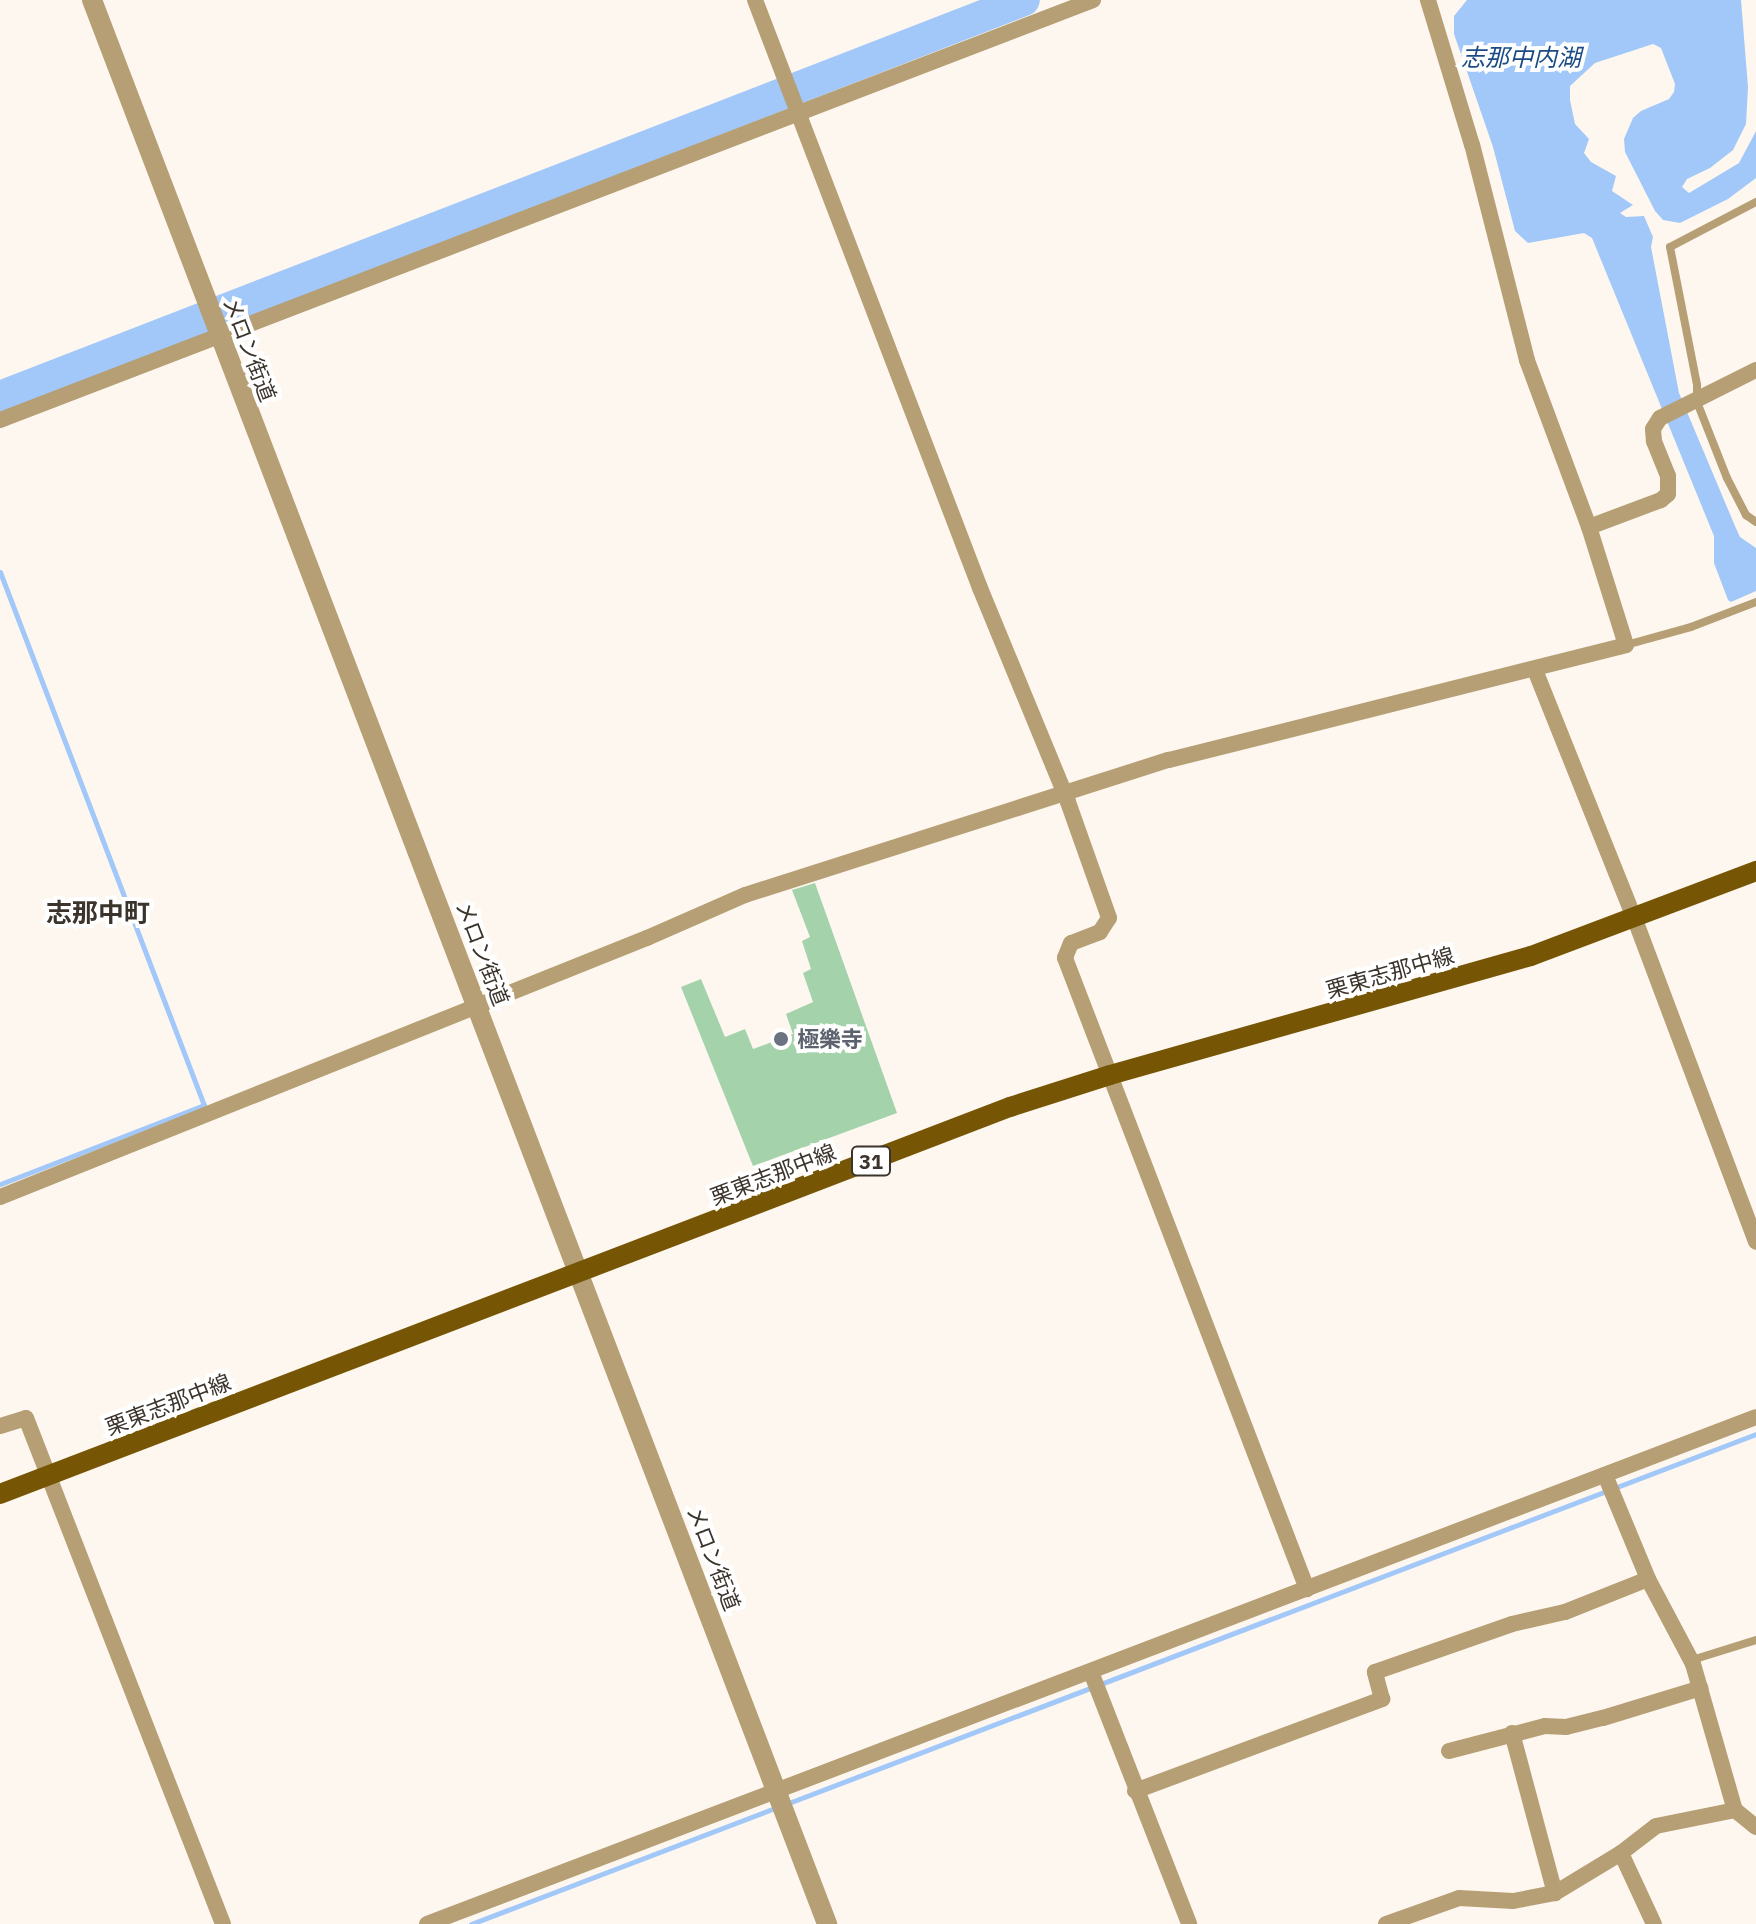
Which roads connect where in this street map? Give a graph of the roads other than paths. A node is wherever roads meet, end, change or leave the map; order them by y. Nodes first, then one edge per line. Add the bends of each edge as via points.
1 (92, 0) edge
2 (755, 0) edge
3 (1093, 0) edge
4 (1428, 0) edge
5 (799, 114) junction
6 (1756, 202) edge
7 (217, 331) junction
8 (1756, 370) edge
9 (1697, 402) junction
10 (0, 420) edge
11 (1756, 522) edge
12 (1589, 527) junction
13 (1756, 602) edge
14 (1626, 645) junction
15 (1535, 670) junction
16 (1061, 792) junction
17 (1756, 871) edge
18 (1634, 917) junction
19 (477, 1004) junction
20 (1110, 1075) junction
21 (0, 1197) edge
22 (1756, 1242) edge
23 (582, 1273) junction
24 (1756, 1417) edge
25 (0, 1426) edge
26 (50, 1475) junction
27 (1609, 1485) junction
28 (0, 1494) edge
29 (1648, 1579) junction
30 (1307, 1589) junction
31 (1756, 1640) edge
32 (1691, 1661) junction
33 (1095, 1683) junction
34 (1701, 1688) junction
35 (1512, 1733) junction
36 (1449, 1751) dead end
37 (1135, 1791) junction
38 (780, 1802) junction
39 (1735, 1810) junction
40 (1756, 1827) edge
41 (1621, 1853) junction
42 (1555, 1893) junction
43 (223, 1924) edge
44 (427, 1924) edge
45 (827, 1924) edge
46 (1189, 1924) edge
47 (1386, 1924) edge
48 (1654, 1924) edge

1 - 7 street, メロン街道
2 - 5 street
3 - 5 street
4 - 12 street via 1527,360
5 - 7 street
5 - 16 street
6 - 9 lane via 1670,247
7 - 10 street
7 - 19 street, メロン街道
8 - 9 street
9 - 11 lane via 1727,478 1746,515
9 - 12 street via 1660,418 1653,429 1668,476 1668,494
12 - 14 street
13 - 14 lane
14 - 15 street
15 - 16 street via 1278,731
15 - 18 street
16 - 19 street via 745,895
16 - 20 street via 1109,918 1100,932 1071,943 1065,958
17 - 18 main road, 栗東志那中線 / 31
18 - 20 main road, 栗東志那中線 / 31 via 1416,991
18 - 22 street
19 - 21 street
19 - 23 street, メロン街道
20 - 23 main road, 栗東志那中線 / 31 via 1010,1107
20 - 30 street
23 - 26 main road, 栗東志那中線 / 31
23 - 38 street, メロン街道
24 - 27 street
25 - 26 street via 26,1418
26 - 28 main road, 栗東志那中線 / 31
26 - 43 street
27 - 29 street
27 - 30 street
29 - 32 street
29 - 37 street via 1565,1612 1512,1624 1375,1672 1382,1699
30 - 33 street
31 - 32 lane
32 - 34 street
33 - 37 street
33 - 38 street
34 - 35 street via 1591,1721
34 - 39 street
35 - 36 street
35 - 42 street
37 - 46 street
38 - 44 street
38 - 45 street, メロン街道
39 - 40 street
39 - 41 street via 1656,1826
41 - 42 street
41 - 48 street
42 - 47 street via 1513,1901 1459,1898

